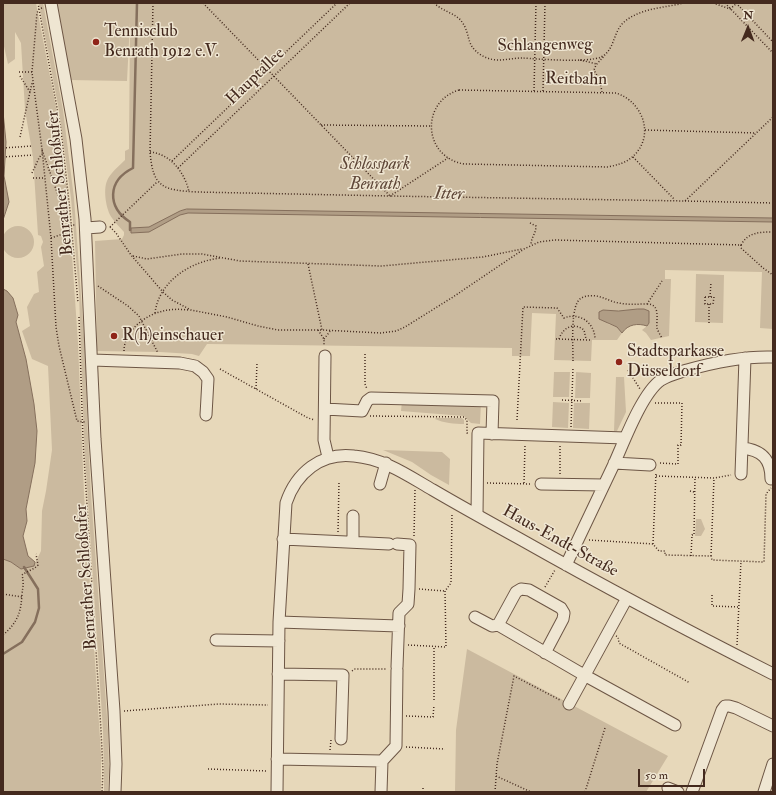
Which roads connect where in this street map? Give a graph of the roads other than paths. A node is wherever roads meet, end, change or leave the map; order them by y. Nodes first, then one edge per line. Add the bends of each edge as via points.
1 (51, 4) edge
2 (105, 227) road end
3 (86, 228) junction
4 (326, 356) road end
5 (773, 357) edge
6 (745, 358) junction
7 (92, 360) junction
8 (325, 409) junction
9 (206, 415) dead end
10 (492, 434) junction
11 (625, 438) junction
12 (742, 448) junction
13 (328, 457) junction
14 (386, 463) junction
15 (614, 463) junction
16 (654, 466) road end
17 (741, 474) road end
18 (380, 484) dead end
19 (541, 484) road end
20 (771, 484) road end
21 (604, 485) junction
22 (477, 515) junction
23 (353, 516) dead end
24 (283, 539) junction
25 (353, 542) junction
26 (562, 563) junction
27 (627, 598) junction
28 (475, 617) dead end
29 (279, 622) junction
30 (498, 625) junction
31 (399, 626) junction
32 (216, 640) dead end
33 (279, 641) junction
34 (545, 654) junction
35 (278, 674) junction
36 (773, 674) edge
37 (584, 676) junction
38 (569, 704) road end
39 (675, 725) dead end
40 (773, 726) edge
41 (340, 739) dead end
42 (277, 759) junction
43 (382, 761) junction
44 (773, 764) edge
45 (115, 792) edge
46 (277, 792) edge
47 (381, 792) edge
48 (692, 792) edge
49 (764, 792) edge

1 - 3 street, Benrather Schloßufer via 76,139
2 - 3 street
3 - 7 street, Benrather Schloßufer
4 - 8 street
5 - 6 street
6 - 11 street via 709,364 661,380 652,388
6 - 12 street
7 - 9 street via 193,365 208,379
7 - 45 street, Benrather Schloßufer via 114,711
8 - 10 street via 364,406 371,398 493,400
8 - 13 street via 324,440
10 - 11 street
10 - 22 street via 478,433
11 - 15 street
12 - 17 street
12 - 20 street via 753,450 765,458 771,467
13 - 14 street, Haus-Endt-Straße via 353,456
13 - 24 street, Haus-Endt-Straße via 304,472 290,491 286,503
14 - 18 street
14 - 22 street, Haus-Endt-Straße
15 - 16 street
15 - 21 street
19 - 21 street
21 - 26 street via 578,540
22 - 26 street, Haus-Endt-Straße
23 - 25 street
24 - 25 street
24 - 29 street, Haus-Endt-Straße
25 - 31 street via 410,545 408,604 399,613
26 - 27 street, Haus-Endt-Straße
27 - 36 street, Haus-Endt-Straße
27 - 37 street
28 - 30 street via 492,626
29 - 31 street
29 - 33 street, Haus-Endt-Straße
30 - 34 street
30 - 34 street via 516,592 521,589 529,590 561,608 563,619
31 - 43 street via 396,746
32 - 33 street
33 - 35 street, Haus-Endt-Straße
34 - 37 street
35 - 41 street via 343,675
35 - 42 street, Haus-Endt-Straße
37 - 38 street
37 - 39 street
40 - 48 street via 736,708 725,706
42 - 43 street
42 - 46 street, Haus-Endt-Straße
43 - 47 street
44 - 49 street

